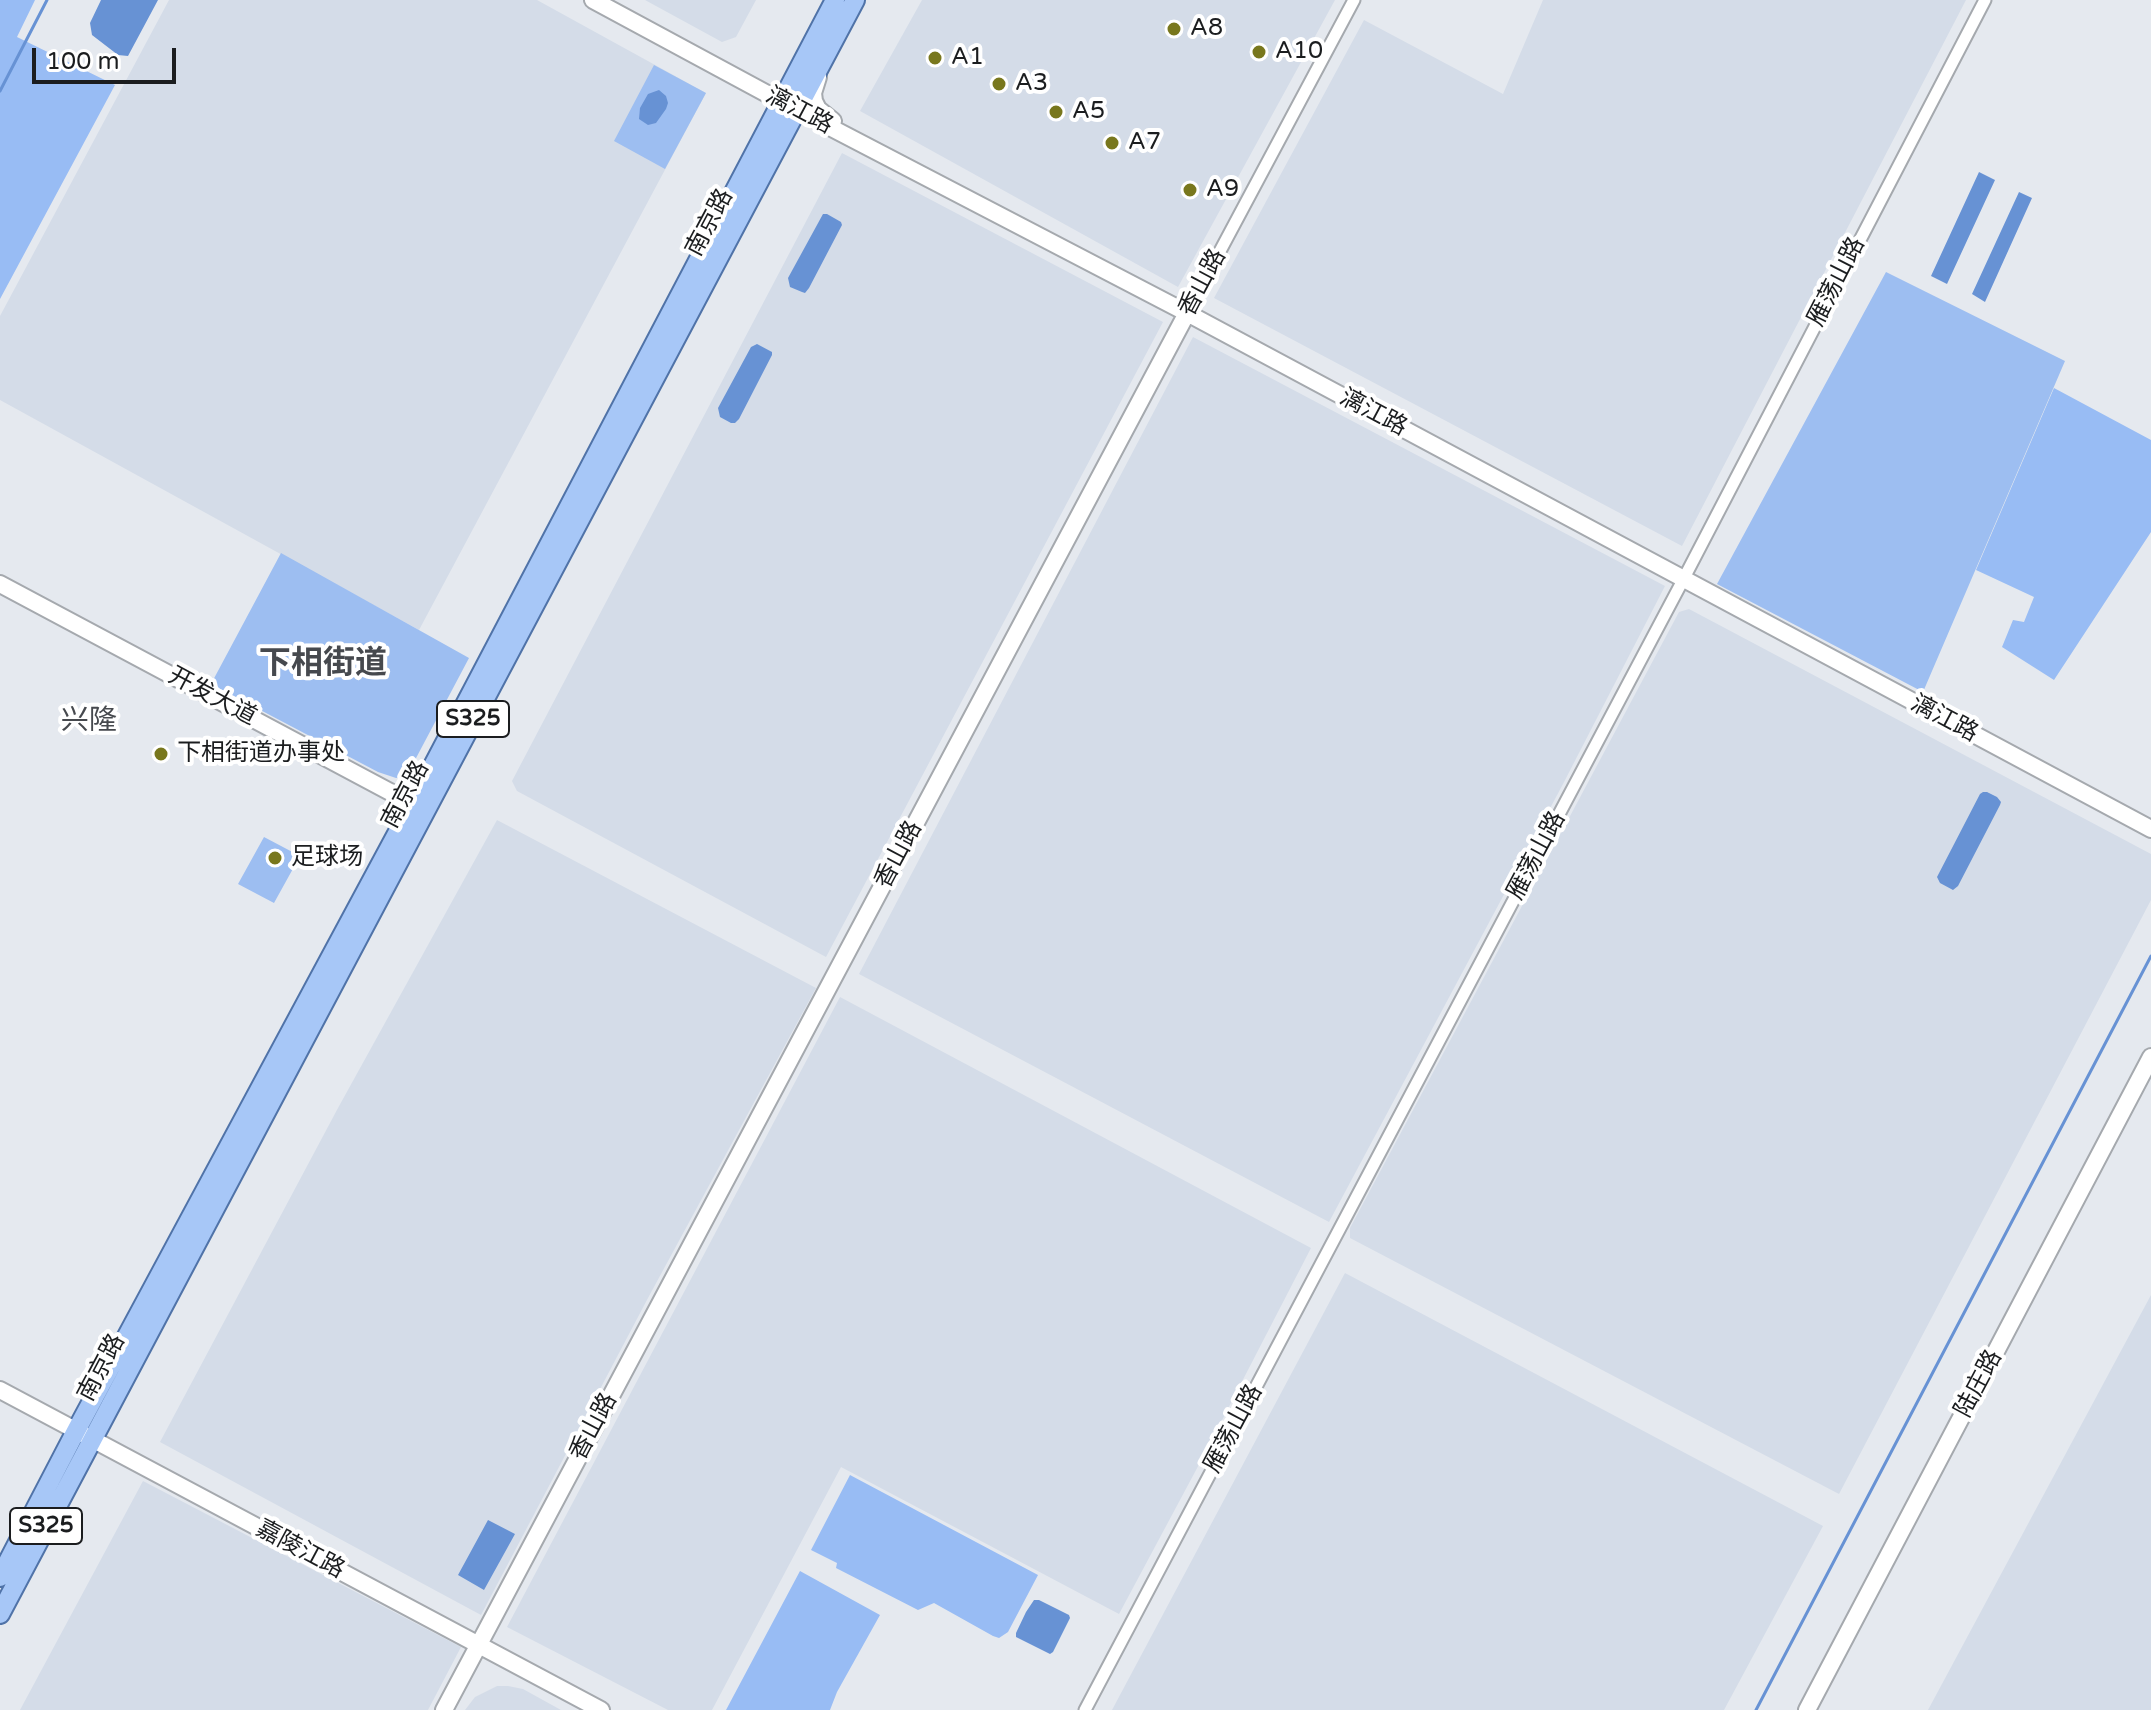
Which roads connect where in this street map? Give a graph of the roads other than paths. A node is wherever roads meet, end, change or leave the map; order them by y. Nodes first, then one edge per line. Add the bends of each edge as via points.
1 (593, 0) edge
2 (835, 0) edge
3 (855, 0) edge
4 (1354, 0) edge
5 (1985, 0) edge
6 (824, 59) junction
7 (789, 106) junction
8 (880, 153) junction
9 (1187, 313) junction
10 (1683, 580) junction
11 (0, 584) edge
12 (419, 807) junction
13 (2151, 829) edge
14 (2151, 1057) edge
15 (0, 1390) edge
16 (84, 1435) junction
17 (0, 1577) edge
18 (0, 1614) edge
19 (478, 1645) junction
20 (444, 1710) edge
21 (601, 1710) edge
22 (1085, 1710) edge
23 (1807, 1710) edge

1 - 7 street, 漓江路
2 - 7 main road, 南京路 / S325
3 - 6 main road, 南京路 / S325
4 - 9 street, 香山路
5 - 10 street, 雁荡山路
6 - 7 main road, 南京路 / S325
6 - 8 street via 813,93 818,109
7 - 8 street, 漓江路
7 - 12 main road, 南京路 / S325
8 - 9 street, 漓江路
9 - 10 street, 漓江路
9 - 19 street, 香山路
10 - 13 street, 漓江路
10 - 22 street, 雁荡山路
11 - 12 street, 开发大道
12 - 16 main road, 南京路 / S325
14 - 23 street, 陆庄路
15 - 16 street, 嘉陵江路
16 - 17 main road, 南京路 / S325
16 - 18 main road, 南京路 / S325
16 - 19 street, 嘉陵江路
19 - 20 street, 香山路
19 - 21 street, 嘉陵江路

